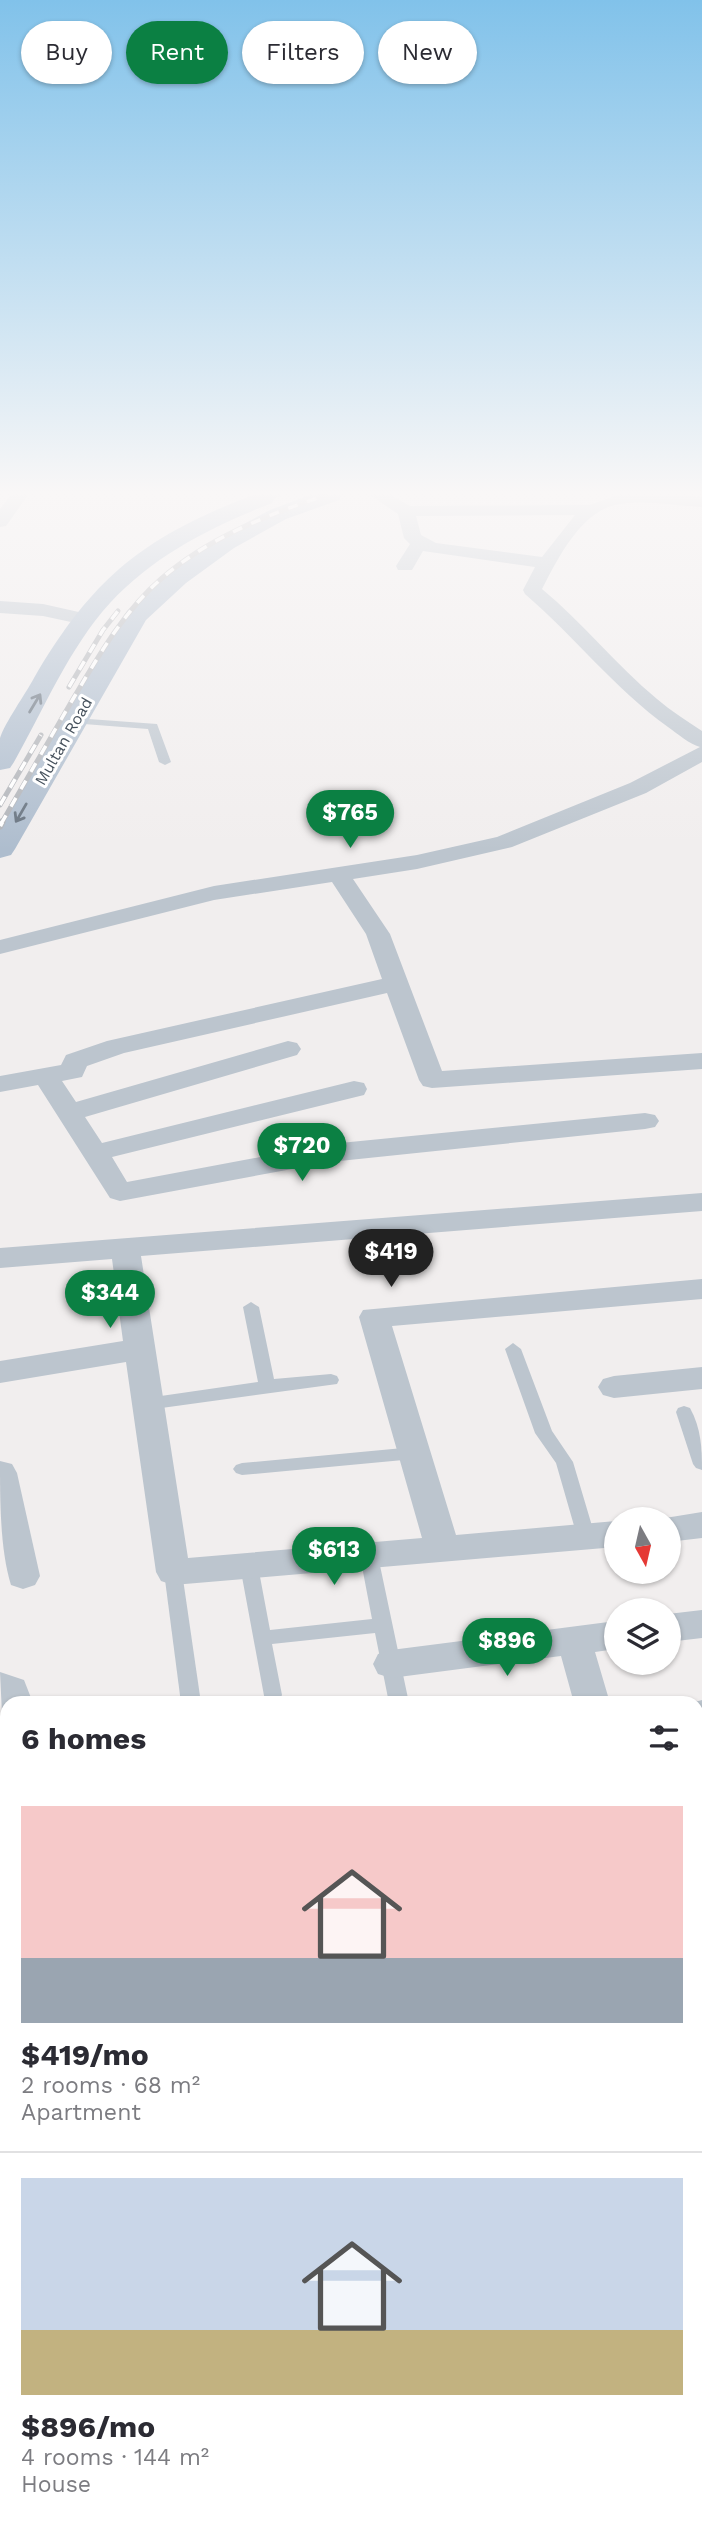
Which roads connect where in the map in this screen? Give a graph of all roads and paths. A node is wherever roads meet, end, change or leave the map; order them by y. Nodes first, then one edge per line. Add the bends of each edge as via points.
1 (59, 613) edge
2 (90, 613) edge
3 (139, 613) edge
4 (559, 613) edge
5 (85, 619) junction
6 (75, 721) junction
7 (702, 741) edge
8 (702, 753) edge
9 (0, 762) edge
10 (164, 762) dead end
11 (0, 849) edge
12 (338, 874) junction
13 (0, 947) edge
14 (396, 983) junction
15 (288, 1049) dead end
16 (702, 1061) edge
17 (45, 1076) junction
18 (0, 1084) edge
19 (354, 1089) dead end
20 (69, 1113) junction
21 (645, 1121) dead end
22 (95, 1153) junction
23 (702, 1202) edge
24 (125, 1248) junction
25 (0, 1258) edge
26 (702, 1289) edge
27 (251, 1307) dead end
28 (138, 1349) junction
29 (513, 1349) dead end
30 (0, 1372) edge
31 (702, 1377) edge
32 (331, 1380) dead end
33 (267, 1386) junction
34 (614, 1387) dead end
35 (146, 1404) junction
36 (684, 1412) dead end
37 (414, 1452) junction
38 (702, 1464) edge
39 (242, 1469) dead end
40 (0, 1473) edge
41 (702, 1525) edge
42 (681, 1527) edge
43 (601, 1535) edge
44 (443, 1550) junction
45 (369, 1556) junction
46 (249, 1566) junction
47 (173, 1572) junction
48 (23, 1576) dead end
49 (702, 1624) edge
50 (383, 1625) junction
51 (681, 1626) edge
52 (604, 1636) edge
53 (262, 1638) junction
54 (574, 1640) junction
55 (391, 1664) junction
56 (272, 1695) dead end
57 (190, 1696) edge
58 (398, 1696) edge
59 (590, 1696) edge

1 - 5 street
2 - 5 main road
3 - 6 main road, Multan Road
4 - 7 street via 642,696
9 -> 5 main road
6 - 10 lane via 153,726
6 -> 11 main road, Multan Road
8 - 12 street via 638,788 504,842
12 - 13 street via 214,894
12 - 14 street via 378,934
14 - 16 street via 432,1080
14 - 17 street via 116,1047 75,1061 73,1071
15 - 20 street
17 - 18 street
17 - 20 street
19 - 22 street
20 - 22 street
21 - 22 street via 330,1153 120,1192
23 - 24 street
24 - 25 street
24 - 28 street
26 - 37 street via 374,1317
27 - 33 lane
28 - 30 street
28 - 35 street
29 - 43 lane via 544,1433
31 - 34 street
32 - 33 lane
33 - 35 lane
35 - 47 street
36 - 38 lane
37 - 39 lane
37 - 44 street
40 - 48 street
41 - 42 street
43 - 44 street
44 - 45 street
45 - 46 street
45 - 50 lane
46 - 47 street
46 - 53 lane
47 - 57 lane
49 - 51 street
50 - 53 lane
50 - 55 lane
52 - 54 street
53 - 56 lane
54 - 55 street
54 - 59 street
55 - 58 lane

